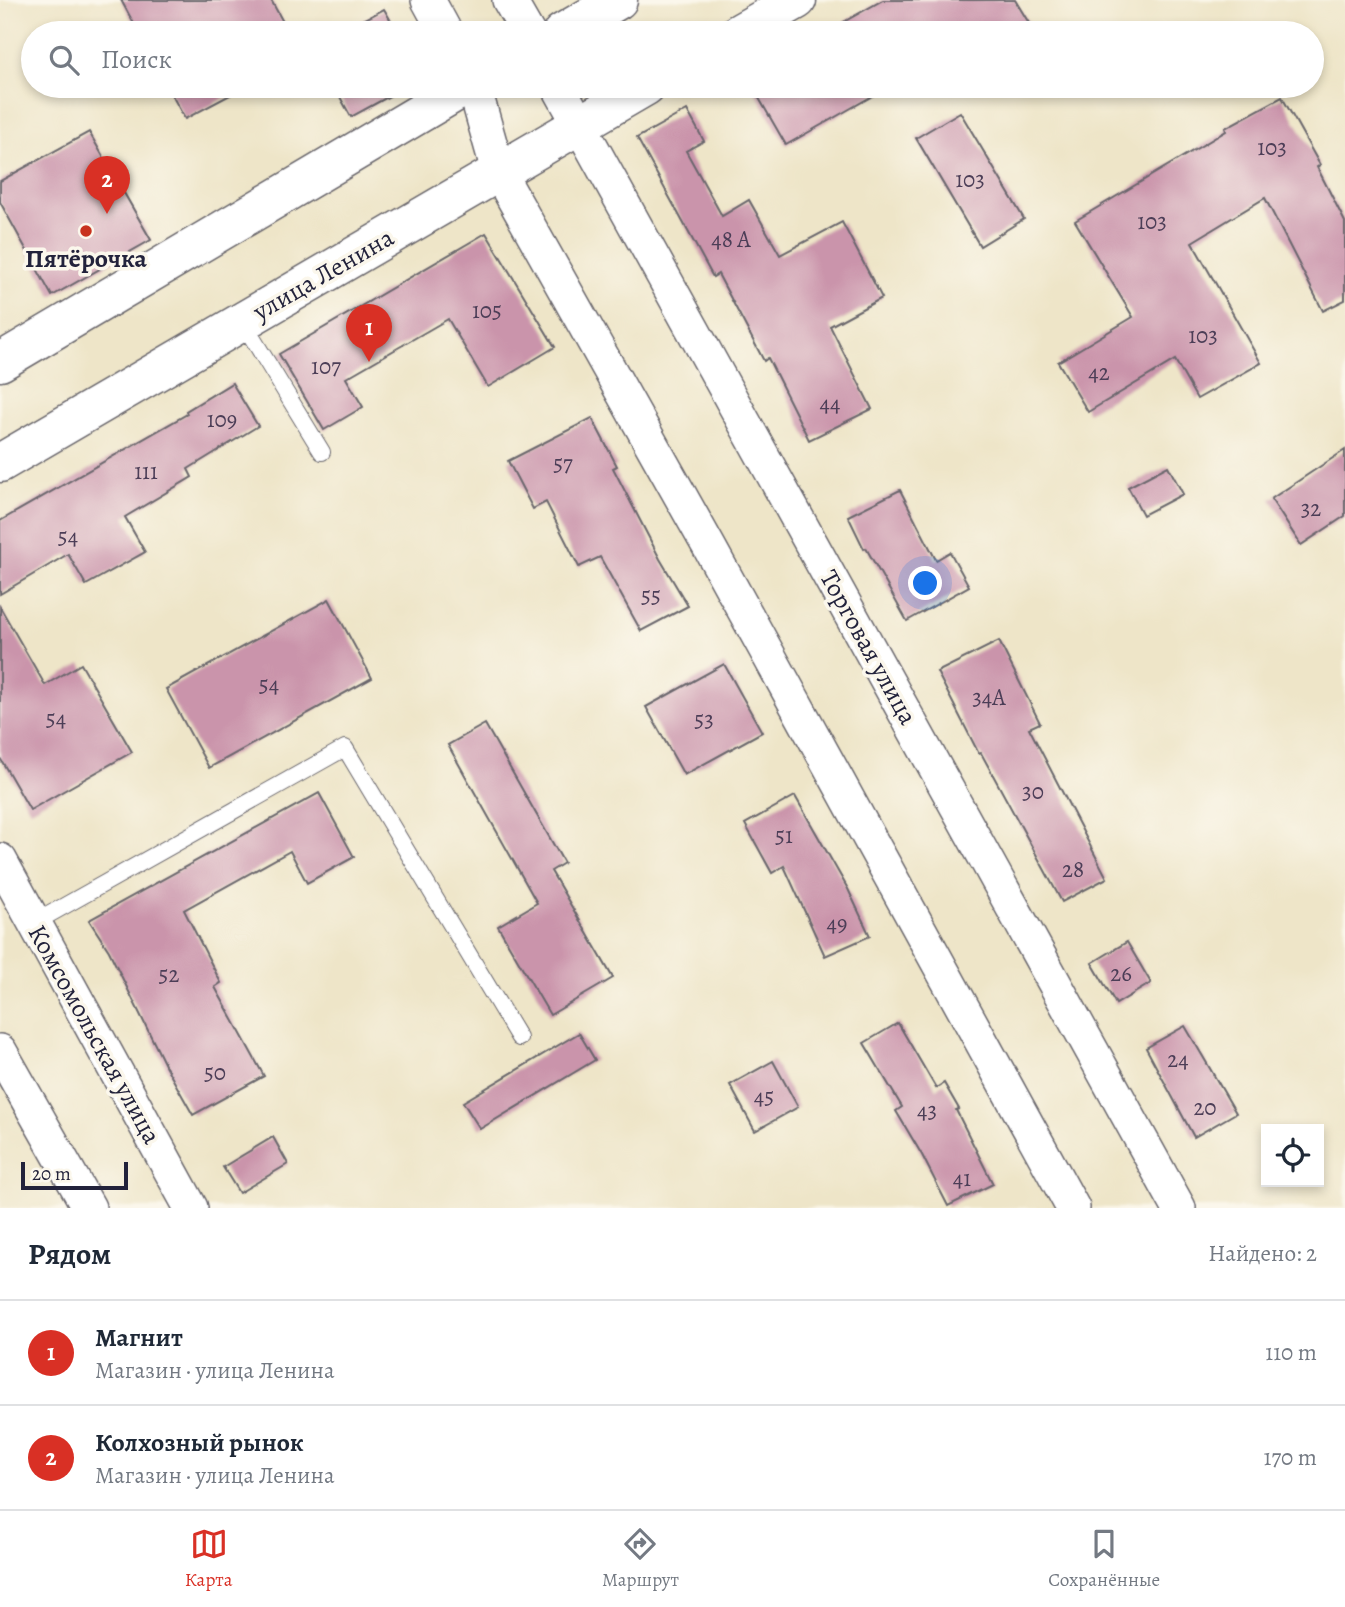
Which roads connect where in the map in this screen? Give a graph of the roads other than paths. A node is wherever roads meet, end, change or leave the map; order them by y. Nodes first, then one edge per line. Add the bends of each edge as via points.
1 (428, 0) edge
2 (509, 0) edge
3 (618, 0) edge
4 (797, 0) edge
5 (439, 21) edge
6 (521, 21) edge
7 (582, 21) edge
8 (760, 21) edge
9 (446, 98) edge
10 (477, 98) edge
11 (565, 98) edge
12 (625, 98) edge
13 (580, 123) junction
14 (498, 172) junction
15 (242, 321) junction
16 (0, 362) edge
17 (322, 452) dead end
18 (0, 463) edge
19 (0, 860) edge
20 (34, 923) junction
21 (519, 1038) dead end
22 (0, 1051) edge
23 (89, 1208) edge
24 (191, 1208) edge
25 (1073, 1208) edge
26 (1179, 1208) edge

1 - 5 street
2 - 6 street
3 - 7 street
4 - 8 street
9 - 16 street
10 - 14 street
11 - 13 street, Торговая улица
12 - 13 street, улица Ленина
13 - 14 street, улица Ленина
13 - 26 street, Торговая улица
14 - 15 street, улица Ленина
14 - 25 street
15 - 17 lane
15 - 18 street, улица Ленина
19 - 20 street, Комсомольская улица
20 - 21 lane via 345,748
20 - 24 street, Комсомольская улица
22 - 23 street

